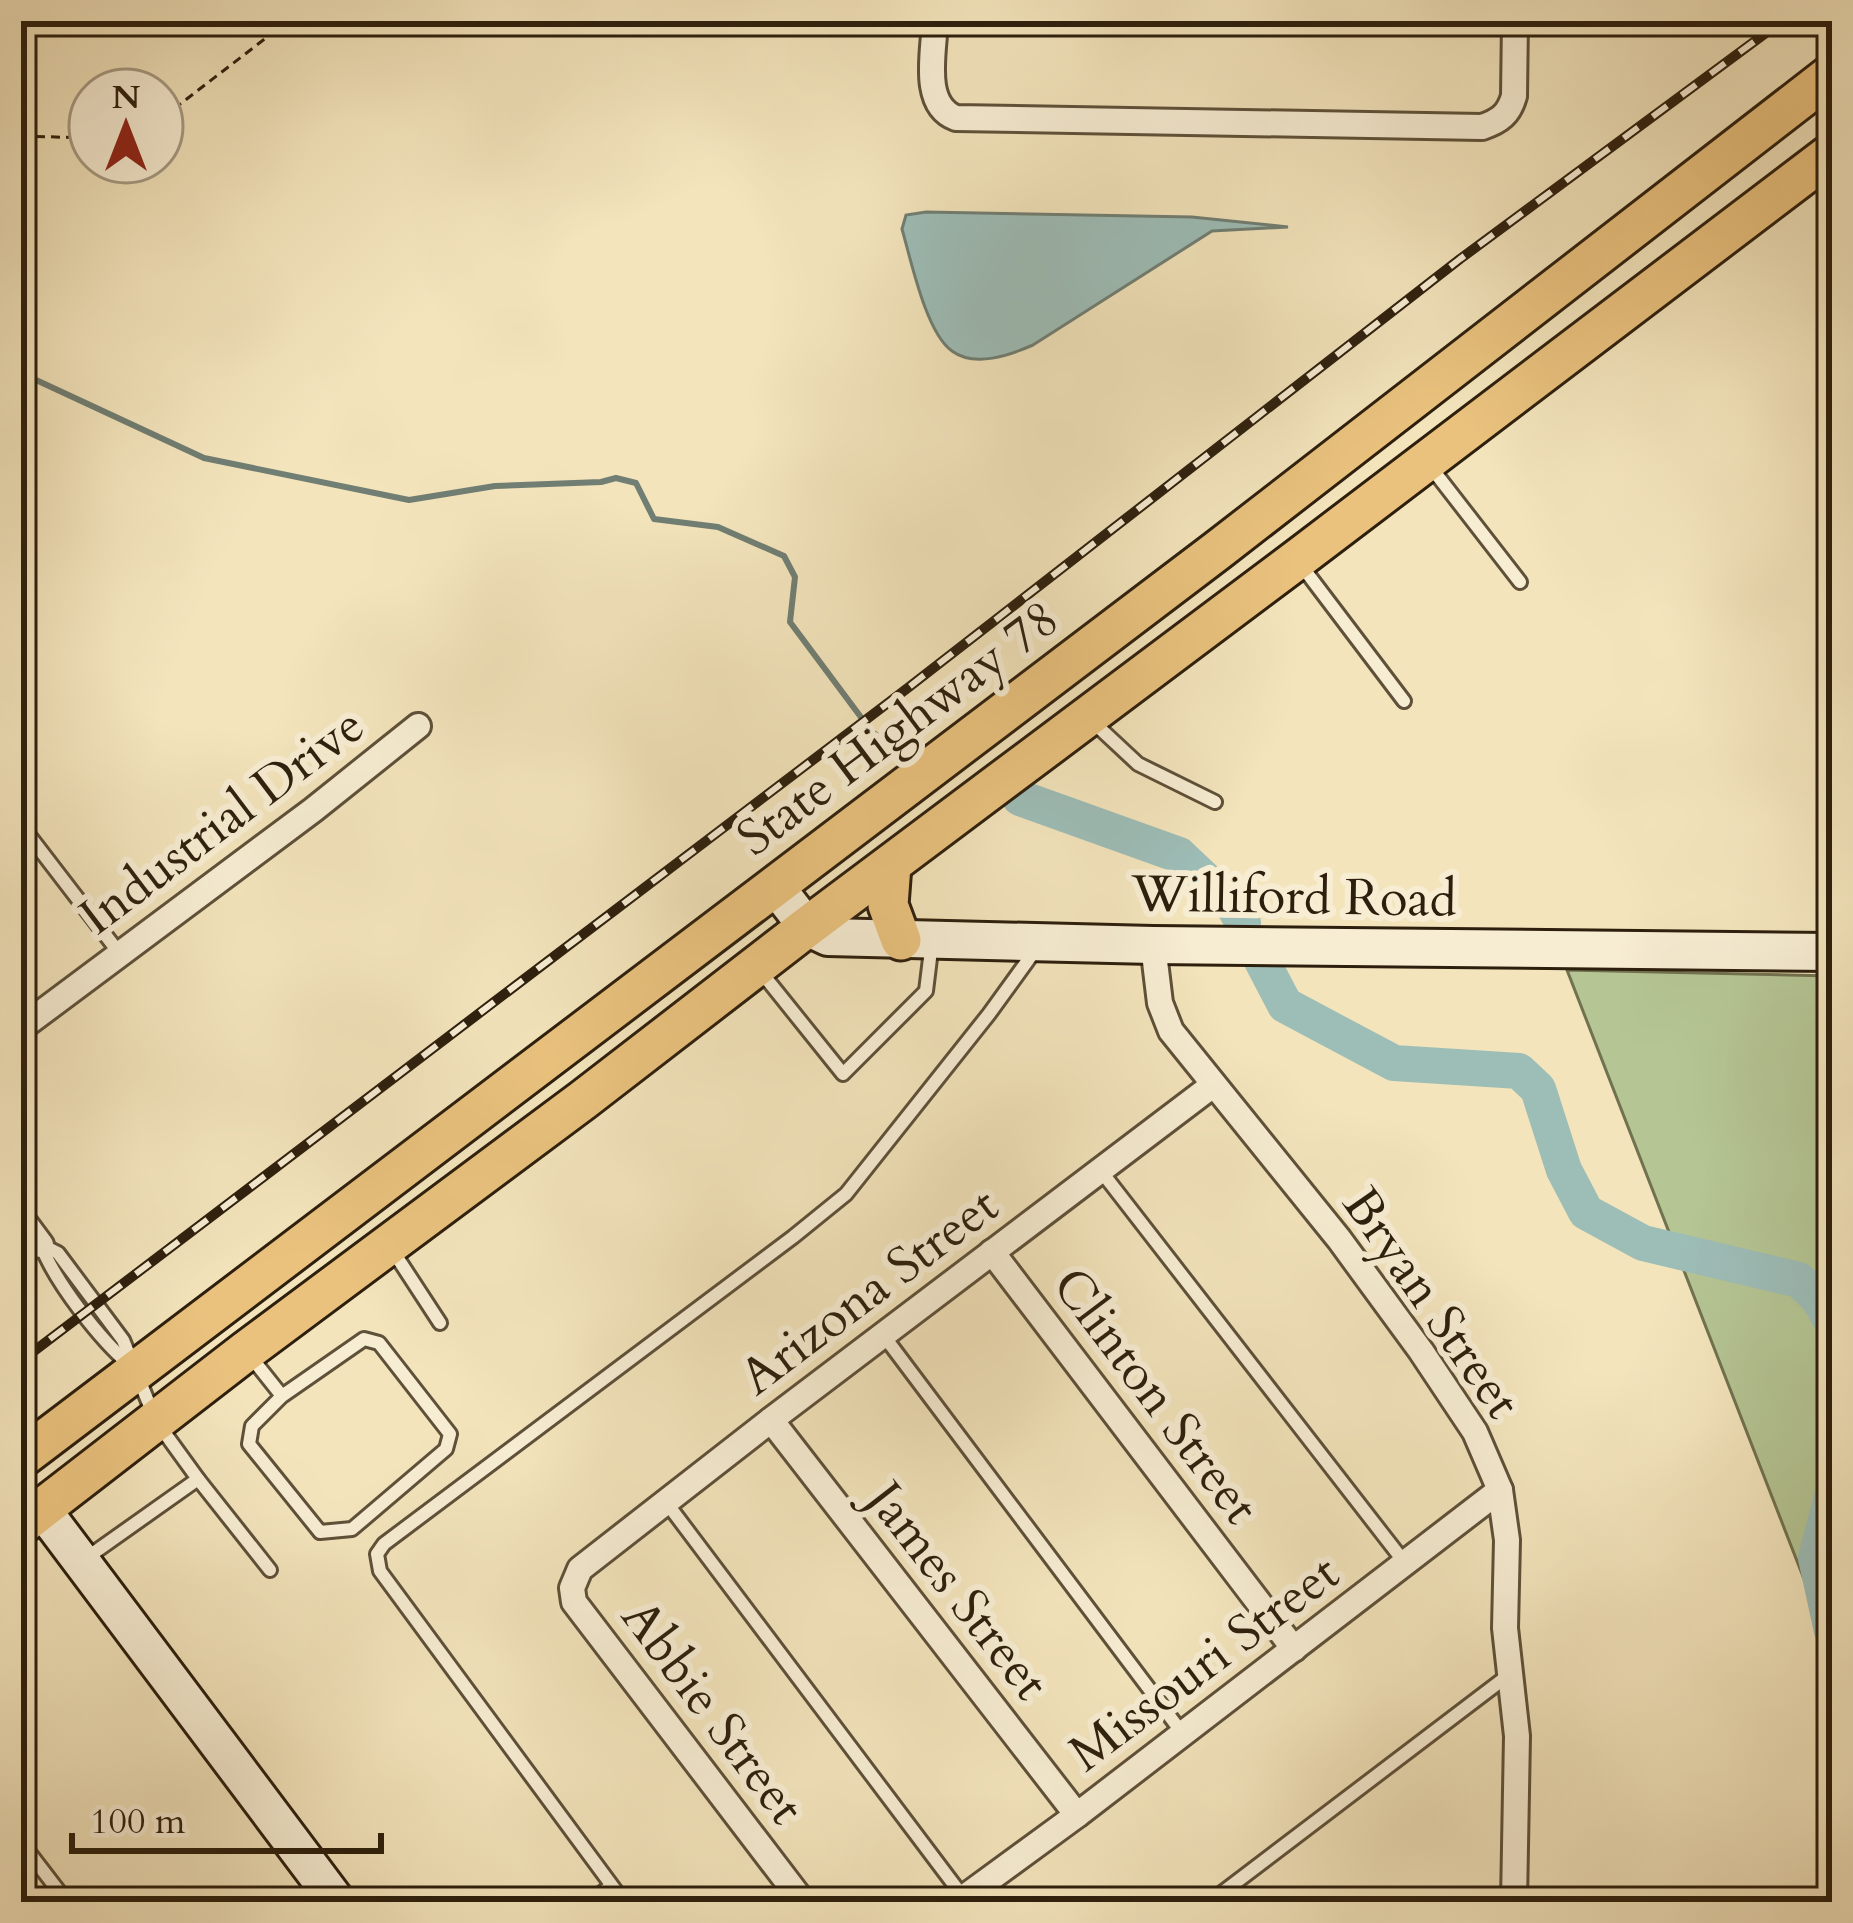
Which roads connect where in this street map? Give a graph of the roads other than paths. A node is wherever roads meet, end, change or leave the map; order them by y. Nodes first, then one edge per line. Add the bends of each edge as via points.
1 (935, 21) edge
2 (1515, 21) edge
3 (1832, 74) edge
4 (1832, 153) edge
5 (1426, 460) junction
6 (1297, 560) junction
7 (1520, 582) dead end
8 (1404, 701) dead end
9 (1088, 717) junction
10 (418, 726) dead end
11 (1215, 802) dead end
12 (21, 824) edge
13 (891, 865) junction
14 (776, 887) junction
15 (807, 926) junction
16 (916, 940) junction
17 (1041, 943) junction
18 (1153, 945) junction
19 (1832, 952) edge
20 (120, 954) junction
21 (756, 966) junction
22 (25, 1017) edge
23 (1213, 1085) junction
24 (1100, 1170) junction
25 (21, 1218) edge
26 (41, 1244) joint
27 (389, 1245) junction
28 (992, 1252) junction
29 (440, 1323) dead end
30 (883, 1335) junction
31 (246, 1351) junction
32 (137, 1370) junction
33 (282, 1396) junction
34 (771, 1420) junction
35 (156, 1421) junction
36 (21, 1458) edge
37 (197, 1479) junction
38 (1500, 1490) junction
39 (666, 1502) junction
40 (32, 1517) edge
41 (81, 1561) junction
42 (1405, 1564) junction
43 (580, 1569) joint
44 (269, 1570) dead end
45 (1294, 1649) junction
46 (1510, 1673) junction
47 (1183, 1734) junction
48 (1076, 1815) junction
49 (24, 1852) edge
50 (611, 1886) junction
51 (961, 1900) edge
52 (67, 1902) edge
53 (337, 1902) edge
54 (590, 1902) edge
55 (624, 1902) edge
56 (803, 1902) edge
57 (1210, 1902) edge
58 (1514, 1902) edge

1 - 2 street via 933,94 956,118 1483,127 1504,116 1514,96
3 - 14 main road, State Highway 78
4 - 5 main road, State Highway 78
5 - 6 main road, State Highway 78
5 - 7 lane
6 - 8 lane
6 - 9 main road, State Highway 78
9 - 11 lane via 1138,764
9 - 13 main road, State Highway 78
10 - 20 street, Industrial Drive
12 - 20 lane
13 - 15 main road, State Highway 78
13 - 16 main road via 892,922
14 - 15 street
14 - 32 main road, State Highway 78
15 - 16 street, Williford Road via 828,937
15 - 21 main road, State Highway 78
16 - 17 street, Williford Road
16 - 21 lane via 930,969 926,991 844,1074
17 - 18 street, Williford Road
17 - 50 lane via 846,1195 377,1554 380,1571
18 - 19 street, Williford Road
18 - 23 street, Bryan Street via 1171,1031
20 - 22 street, Industrial Drive
21 - 27 main road, State Highway 78
23 - 24 street, Arizona Street
23 - 38 street, Bryan Street via 1421,1351 1475,1432
24 - 28 street, Arizona Street
24 - 42 lane
25 - 26 street
26 - 32 lane via 58,1253
27 - 29 lane
27 - 31 main road, State Highway 78
28 - 30 street, Arizona Street
28 - 45 street, Clinton Street
30 - 34 street, Arizona Street
30 - 47 lane
31 - 33 lane
31 - 35 main road, State Highway 78
32 - 35 lane
32 - 36 main road, State Highway 78
33 - 33 lane via 364,1339 379,1343 450,1434 446,1449 352,1529 320,1532 249,1444 253,1426
34 - 39 street, Arizona Street
34 - 48 street, James Street
35 - 37 lane
35 - 40 main road, State Highway 78
37 - 41 lane
37 - 44 lane
38 - 42 street, Missouri Street
38 - 46 street, Bryan Street
39 - 43 street, Arizona Street
39 - 51 lane
40 - 41 street
41 - 53 street
42 - 45 street, Missouri Street
43 - 56 street, Abbie Street via 574,1602
45 - 47 street, Missouri Street
46 - 57 lane
46 - 58 street, Bryan Street
47 - 48 street, Missouri Street
48 - 51 street, Missouri Street
49 - 52 lane
50 - 54 lane
50 - 55 lane

